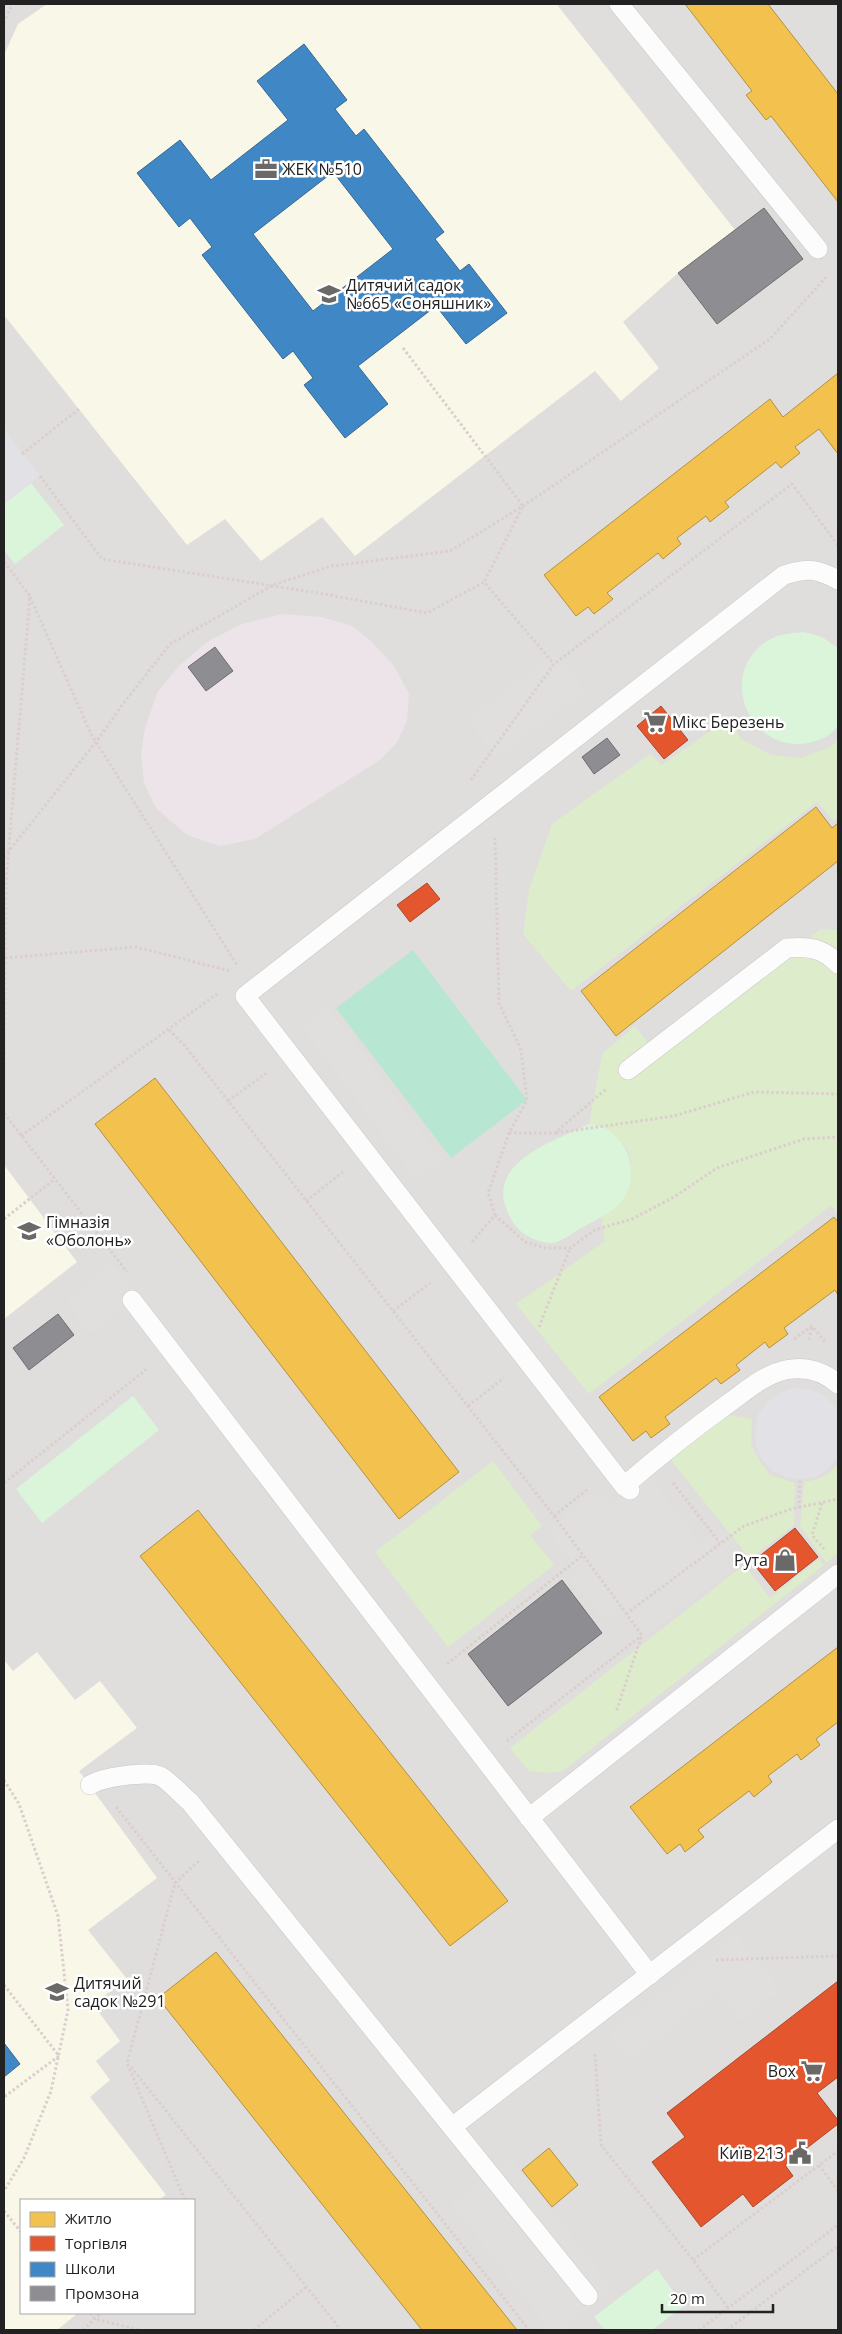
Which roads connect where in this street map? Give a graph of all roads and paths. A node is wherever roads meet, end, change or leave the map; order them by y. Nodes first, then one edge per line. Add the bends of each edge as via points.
1 (12, 4) edge
2 (619, 4) edge
3 (4, 23) edge
4 (818, 249) joint
5 (403, 348) dead end
6 (79, 409) dead end
7 (22, 454) dead end
8 (40, 476) dead end
9 (523, 506) junction
10 (838, 544) edge
11 (4, 562) edge
12 (838, 580) edge
13 (484, 582) junction
14 (273, 585) junction
15 (30, 596) junction
16 (554, 664) junction
17 (96, 742) junction
18 (466, 788) dead end
19 (498, 797) junction
20 (9, 850) junction
21 (4, 857) edge
22 (5, 881) edge
23 (5, 958) edge
24 (838, 964) edge
25 (238, 966) dead end
26 (234, 972) dead end
27 (221, 991) dead end
28 (291, 1055) junction
29 (628, 1070) dead end
30 (4, 1091) edge
31 (838, 1094) edge
32 (228, 1101) dead end
33 (556, 1133) dead end
34 (21, 1136) dead end
35 (838, 1137) edge
36 (367, 1153) junction
37 (55, 1179) dead end
38 (306, 1200) dead end
39 (495, 1215) junction
40 (4, 1219) edge
41 (570, 1248) junction
42 (453, 1265) junction
43 (132, 1300) dead end
44 (393, 1311) dead end
45 (170, 1350) junction
46 (526, 1360) junction
47 (838, 1384) edge
48 (468, 1406) dead end
49 (655, 1460) junction
50 (800, 1479) dead end
51 (4, 1483) edge
52 (838, 1499) edge
53 (822, 1503) junction
54 (799, 1508) junction
55 (554, 1516) dead end
56 (720, 1543) junction
57 (583, 1555) junction
58 (829, 1555) dead end
59 (838, 1574) edge
60 (626, 1614) junction
61 (642, 1635) junction
62 (446, 1665) dead end
63 (615, 1714) dead end
64 (506, 1742) dead end
65 (4, 1780) edge
66 (92, 1783) joint
67 (529, 1818) junction
68 (838, 1829) edge
69 (222, 1841) junction
70 (175, 1883) junction
71 (838, 1956) edge
72 (714, 1961) dead end
73 (650, 1975) junction
74 (4, 1985) edge
75 (593, 2018) junction
76 (59, 2056) junction
77 (127, 2063) junction
78 (4, 2097) edge
79 (452, 2127) junction
80 (838, 2151) edge
81 (818, 2165) junction
82 (4, 2191) edge
83 (838, 2191) edge
84 (185, 2199) edge
85 (4, 2211) edge
86 (838, 2225) edge
87 (20, 2231) edge
88 (838, 2246) edge
89 (692, 2260) junction
90 (306, 2287) junction
91 (588, 2296) dead end
92 (728, 2308) junction
93 (91, 2314) edge
94 (100, 2314) edge
95 (95, 2318) junction
96 (82, 2330) edge
97 (139, 2330) edge
98 (254, 2330) edge
99 (340, 2330) edge
100 (529, 2330) edge
101 (699, 2330) edge
102 (727, 2330) edge

1 - 3 path
2 - 4 lane
4 - 9 path via 837,265 770,339
5 - 9 path
6 - 7 path
8 - 14 path via 102,558
9 - 13 path
9 - 14 path via 450,551 332,566
10 - 16 path via 792,484
11 - 15 path
12 - 19 lane via 804,569 784,575
13 - 14 path via 427,613
13 - 16 path
14 - 17 path via 170,644
15 - 17 path
15 - 20 path
16 - 18 path
17 - 20 path
17 - 25 path
19 - 28 lane via 245,996
19 - 39 path via 495,827 499,1003 521,1050 527,1100 509,1133 488,1193
20 - 21 path
20 - 22 path
22 - 23 path
23 - 26 path via 136,947
23 - 30 path
24 - 29 lane via 822,950 805,946 787,948
27 - 34 path
28 - 32 path
28 - 36 lane
31 - 33 path via 754,1092 674,1116
35 - 41 path via 804,1139 717,1168 632,1220 595,1230
36 - 38 path
36 - 42 lane
37 - 40 path
39 - 41 path via 525,1242 545,1248
39 - 42 path
41 - 46 path
42 - 44 path
42 - 46 lane
43 - 45 lane
45 - 51 path
45 - 67 lane
46 - 48 path
46 - 49 lane via 627,1488
47 - 49 lane via 828,1375 804,1368 772,1375 760,1380
49 - 56 path
50 - 54 path
52 - 53 path
53 - 54 path
53 - 58 path via 812,1535
54 - 56 path via 744,1526
55 - 57 path
56 - 60 path
57 - 60 path
57 - 62 path
59 - 67 lane
60 - 61 path
61 - 63 path
61 - 64 path
65 - 76 path via 19,1804 58,1916 68,2010
66 - 69 lane via 124,1775 160,1776 190,1802
66 - 70 path
67 - 73 lane
68 - 73 lane
69 - 70 path
69 - 79 lane
70 - 77 path
70 - 100 path
71 - 72 path
73 - 75 lane
74 - 76 path
75 - 79 lane
75 - 89 path via 600,2145
76 - 78 path
76 - 82 path via 51,2090 24,2158
77 - 84 path
77 - 90 path
79 - 91 lane
80 - 81 path
81 - 83 path
81 - 89 path
85 - 87 path
86 - 92 path
88 - 102 path
89 - 92 path
90 - 98 path
90 - 99 path
92 - 101 path
93 - 95 path
94 - 95 path
95 - 96 path
95 - 97 path

